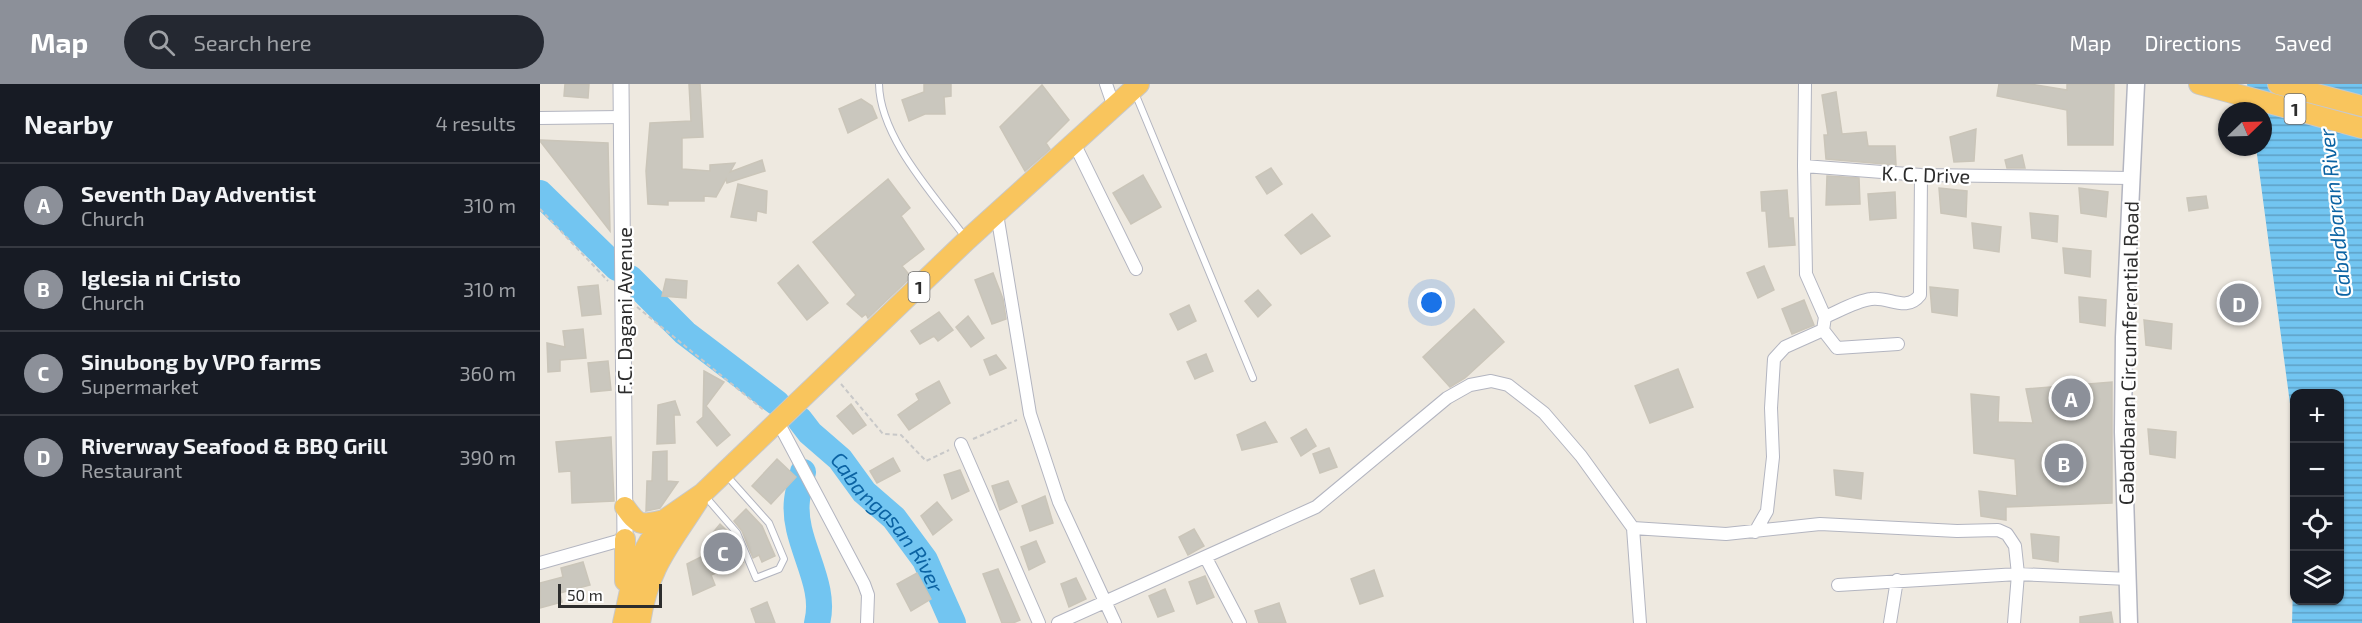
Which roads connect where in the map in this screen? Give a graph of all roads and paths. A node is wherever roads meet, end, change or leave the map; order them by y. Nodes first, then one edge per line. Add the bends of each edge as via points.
1 (621, 84) edge
2 (879, 84) edge
3 (1106, 84) edge
4 (1805, 84) edge
5 (2136, 84) edge
6 (2199, 84) edge
7 (2278, 84) edge
8 (1136, 87) edge
9 (2362, 106) edge
10 (1114, 107) junction
11 (621, 117) junction
12 (540, 118) edge
13 (2362, 128) edge
14 (1075, 145) junction
15 (1804, 166) junction
16 (1921, 175) junction
17 (2130, 178) junction
18 (540, 209) edge
19 (997, 214) junction
20 (967, 240) junction
21 (1136, 269) dead end
22 (624, 297) junction
23 (1825, 317) junction
24 (1823, 330) junction
25 (1898, 344) dead end
26 (831, 373) junction
27 (1253, 378) dead end
28 (1030, 414) junction
29 (778, 422) junction
30 (961, 444) junction
31 (724, 473) junction
32 (703, 494) junction
33 (625, 507) junction
34 (664, 520) junction
35 (1633, 528) junction
36 (1755, 532) junction
37 (626, 538) junction
38 (1206, 558) junction
39 (540, 563) edge
40 (2018, 574) junction
41 (2129, 579) junction
42 (1897, 580) junction
43 (1838, 585) dead end
44 (1104, 603) junction
45 (624, 615) edge
46 (640, 623) edge
47 (867, 623) edge
48 (1039, 623) edge
49 (1058, 623) edge
50 (1115, 623) edge
51 (1240, 623) edge
52 (1640, 623) edge
53 (1890, 623) edge
54 (2014, 623) edge
55 (2128, 623) edge

1 - 11 street, F.C. Dagani Avenue
2 - 20 lane via 886,120 900,147
3 - 10 street
4 - 15 street
5 - 17 main road, Cabadbaran Circumferential Road
6 - 13 highway, 1
7 - 9 highway, 1
8 - 10 highway, 1
8 - 27 lane
10 - 14 highway, 1
11 - 12 street
11 - 22 street, F.C. Dagani Avenue
14 - 19 highway, 1
14 - 21 street
15 - 16 street, K. C. Drive
15 - 23 street via 1806,274
16 - 17 street, K. C. Drive
16 - 23 street via 1920,295 1905,304 1868,299
17 - 41 main road, Cabadbaran Circumferential Road via 2123,432
18 - 22 path
19 - 20 highway, 1
19 - 28 street
20 - 26 highway, 1
22 - 29 path
22 - 33 street, F.C. Dagani Avenue
23 - 24 street
24 - 25 street via 1837,348
24 - 36 street via 1785,347 1774,359 1767,511
26 - 29 highway, 1
26 - 30 path via 884,434 901,435 926,461
28 - 30 path
28 - 44 street via 1059,502
29 - 31 highway, 1
29 - 47 street via 864,584 868,596
30 - 48 street
31 - 32 highway, 1
31 - 32 lane via 769,523 784,559 779,569 756,578 737,533
32 - 34 highway, 1
32 - 46 highway, 1 via 662,552
33 - 34 highway via 635,522
33 - 37 street, F.C. Dagani Avenue
34 - 45 highway, 1 via 635,567
35 - 36 street
35 - 38 street via 1544,412 1508,386 1491,381 1470,385 1447,398 1316,507
35 - 52 street
36 - 40 street via 1820,525 1998,530 2012,539
37 - 39 street
37 - 45 highway
38 - 44 street
38 - 51 street
40 - 41 street
40 - 42 street
40 - 54 street
41 - 55 main road, Cabadbaran Circumferential Road
42 - 43 street
42 - 53 street
44 - 49 street
44 - 50 street

